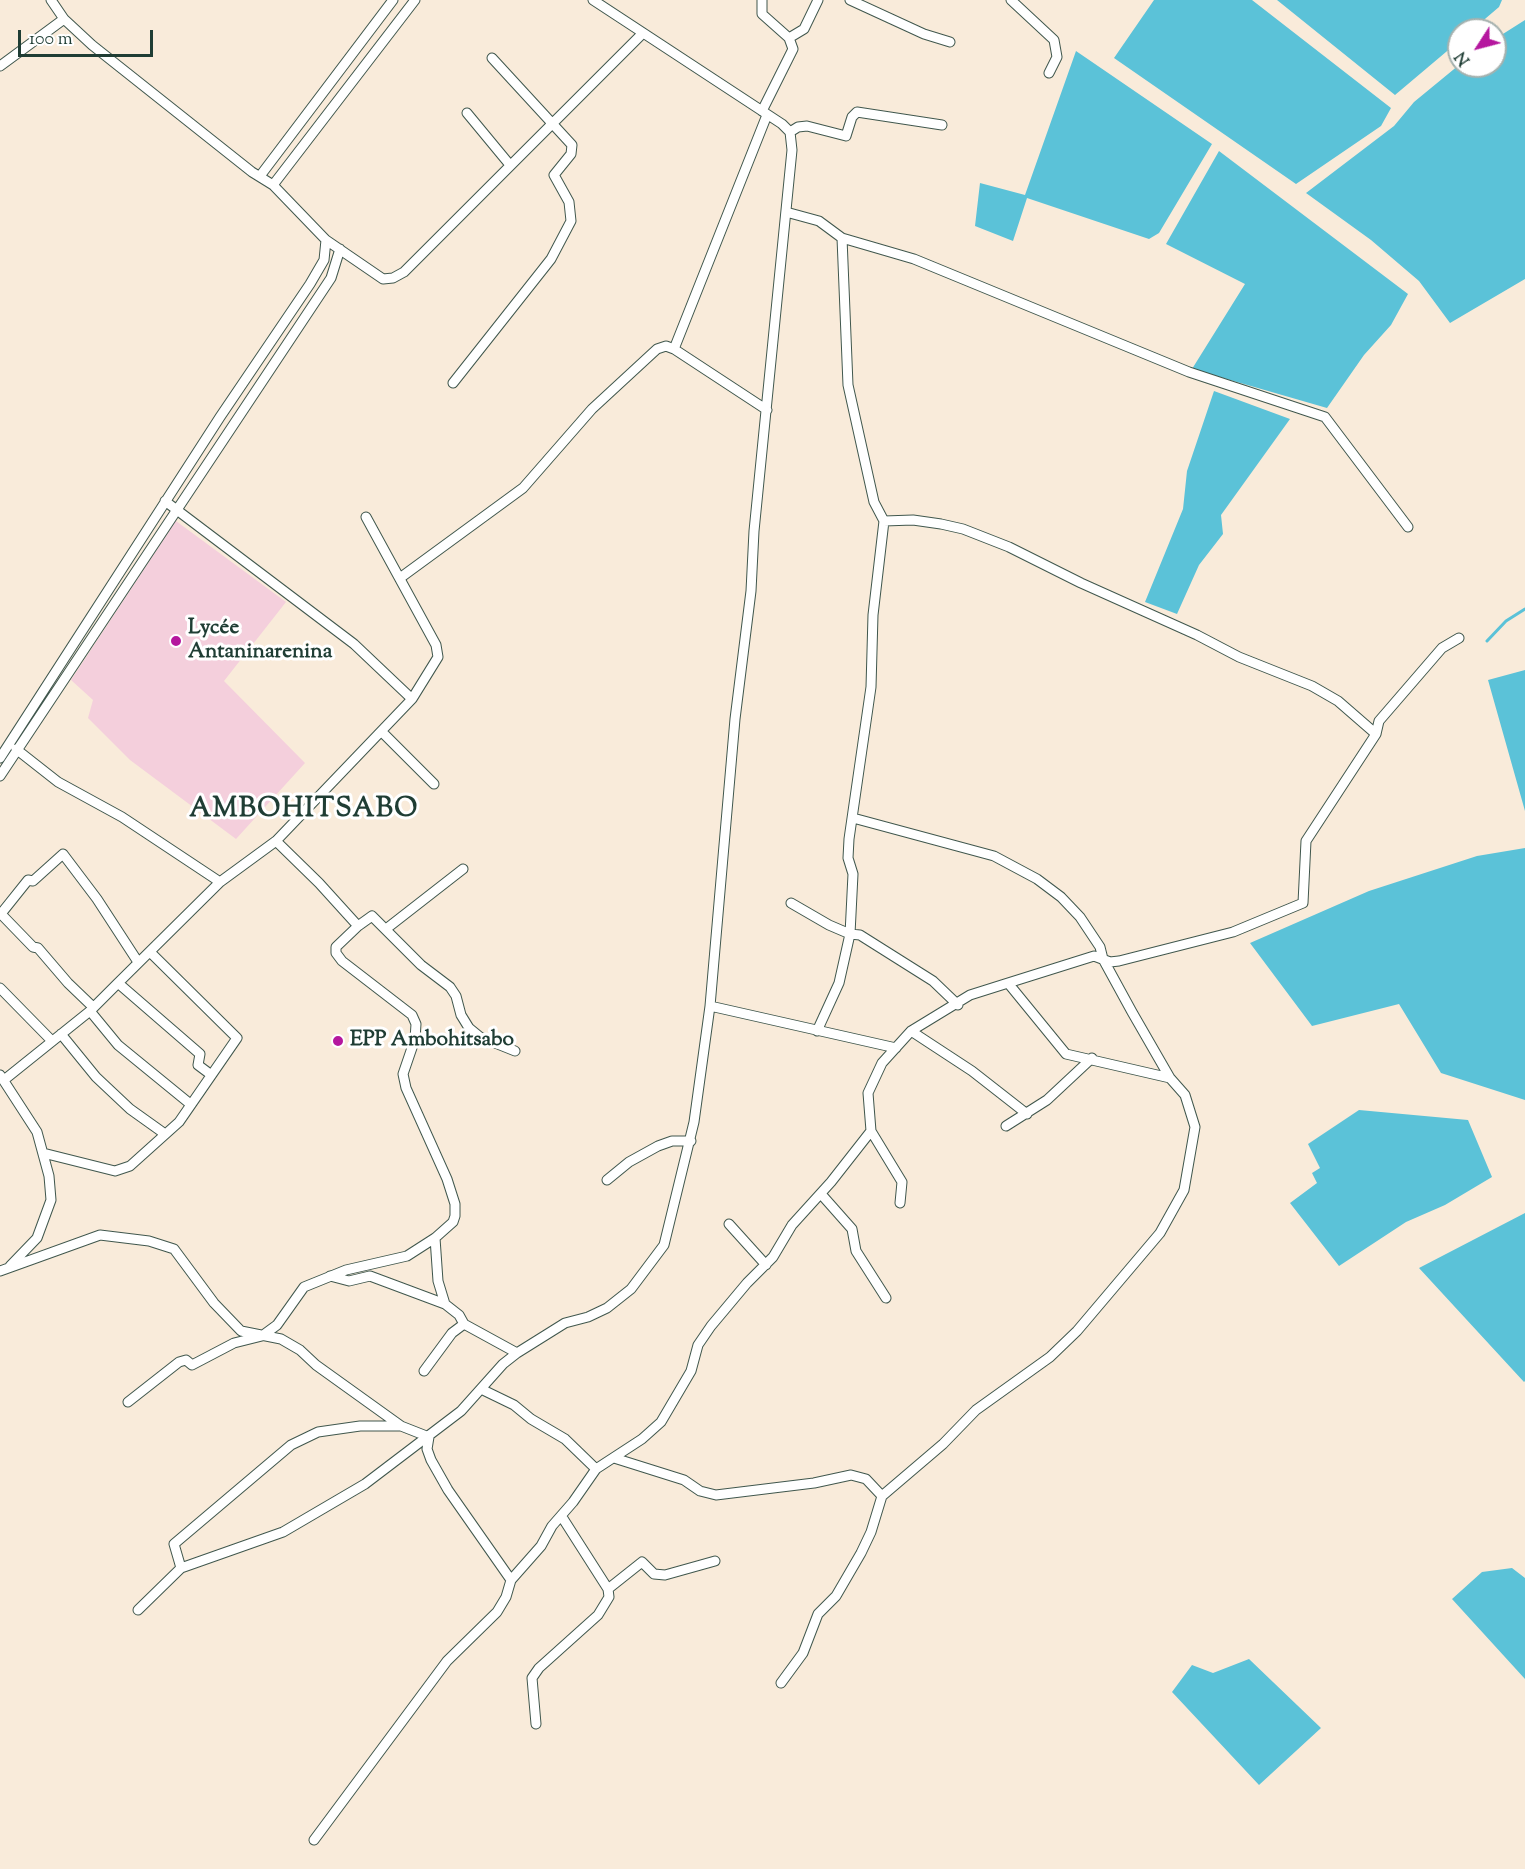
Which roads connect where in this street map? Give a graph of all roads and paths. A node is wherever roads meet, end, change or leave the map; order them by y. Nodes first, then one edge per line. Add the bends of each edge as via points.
1 (51, 0) edge
2 (393, 0) edge
3 (415, 0) edge
4 (593, 0) edge
5 (762, 0) edge
6 (818, 0) edge
7 (850, 0) edge
8 (1011, 0) edge
9 (64, 19) junction
10 (642, 34) junction
11 (789, 38) junction
12 (950, 42) dead end
13 (492, 58) dead end
14 (0, 66) edge
15 (1049, 73) dead end
16 (467, 113) dead end
17 (765, 113) junction
18 (554, 122) junction
19 (942, 125) dead end
20 (790, 132) junction
21 (510, 165) junction
22 (260, 176) junction
23 (273, 185) junction
24 (786, 212) junction
25 (843, 238) junction
26 (326, 240) junction
27 (340, 249) junction
28 (674, 349) junction
29 (453, 383) dead end
30 (766, 410) junction
31 (220, 417) junction
32 (234, 426) junction
33 (165, 501) junction
34 (177, 508) junction
35 (366, 517) dead end
36 (884, 521) junction
37 (1408, 527) dead end
38 (400, 578) junction
39 (1459, 638) dead end
40 (70, 659) junction
41 (412, 699) junction
42 (382, 732) junction
43 (1376, 734) junction
44 (17, 742) junction
45 (0, 758) edge
46 (0, 776) edge
47 (434, 784) dead end
48 (853, 818) junction
49 (276, 841) junction
50 (463, 869) dead end
51 (220, 882) junction
52 (791, 903) dead end
53 (0, 915) edge
54 (358, 926) junction
55 (386, 929) junction
56 (850, 934) junction
57 (150, 952) junction
58 (1103, 958) junction
59 (138, 962) junction
60 (118, 983) junction
61 (1008, 983) junction
62 (0, 988) edge
63 (958, 1005) junction
64 (710, 1006) junction
65 (92, 1009) junction
66 (817, 1031) junction
67 (911, 1031) junction
68 (61, 1034) junction
69 (52, 1041) junction
70 (896, 1048) junction
71 (515, 1051) dead end
72 (1092, 1058) junction
73 (210, 1074) junction
74 (2, 1078) edge
75 (1170, 1078) junction
76 (189, 1103) junction
77 (1027, 1114) junction
78 (1006, 1126) dead end
79 (870, 1131) junction
80 (165, 1134) junction
81 (691, 1141) junction
82 (43, 1152) junction
83 (608, 1180) dead end
84 (821, 1194) junction
85 (900, 1203) dead end
86 (729, 1224) dead end
87 (435, 1238) junction
88 (766, 1265) junction
89 (4, 1270) edge
90 (330, 1276) junction
91 (886, 1298) dead end
92 (445, 1304) junction
93 (464, 1324) junction
94 (262, 1336) junction
95 (517, 1353) junction
96 (424, 1371) dead end
97 (481, 1389) junction
98 (128, 1402) dead end
99 (401, 1426) junction
100 (429, 1437) junction
101 (614, 1458) junction
102 (596, 1469) junction
103 (882, 1496) junction
104 (562, 1517) junction
105 (715, 1561) dead end
106 (181, 1568) junction
107 (511, 1580) junction
108 (608, 1589) junction
109 (138, 1610) dead end
110 (781, 1683) dead end
111 (536, 1724) dead end
112 (314, 1840) dead end

1 - 9 street
2 - 22 street
3 - 23 street
4 - 10 street
5 - 11 street via 762,14
6 - 11 street via 804,29
7 - 12 street
8 - 15 street via 1054,40 1057,57
9 - 14 street
9 - 22 street
10 - 17 street
10 - 18 street
11 - 17 street via 793,49
13 - 18 street
16 - 21 street
17 - 20 street
17 - 28 street
18 - 21 street
18 - 29 street via 573,149 554,176 569,202 571,221 551,259
19 - 20 street via 857,112 846,136 807,126
20 - 24 street
21 - 27 street via 404,272 393,278 383,279
22 - 23 street
23 - 26 street
24 - 25 street via 819,221
24 - 30 street
25 - 36 street via 851,406 874,502
25 - 37 street via 914,259 1189,372 1325,417
26 - 27 street
26 - 31 street via 324,261
27 - 32 street via 332,278
28 - 30 street
28 - 38 street via 657,349 592,409 523,488
30 - 64 street
31 - 32 street
31 - 33 street
32 - 34 street
33 - 34 street
33 - 40 street
34 - 40 street
34 - 41 street via 354,644
35 - 38 street
36 - 43 street via 940,524 1009,547 1239,657 1311,686 1338,701
36 - 48 street via 873,615 871,687
38 - 41 street via 436,645 438,657
39 - 43 street via 1442,648 1379,721
40 - 44 street
41 - 42 street
42 - 47 street
42 - 49 street
43 - 58 street via 1306,841 1303,903 1233,932 1119,961
44 - 45 street
44 - 46 street
44 - 51 street via 58,782 122,817
48 - 56 street via 849,839 853,874
48 - 58 street via 963,846 1018,868 1071,907
49 - 51 street
49 - 54 street
50 - 55 street
51 - 57 street
52 - 56 street
53 - 59 street via 28,880 33,881 63,854
53 - 65 street via 33,948 38,948
54 - 55 street via 372,916
54 - 87 street via 336,947 336,953 412,1015 416,1024 411,1058 403,1074 406,1088 455,1204 453,1222
55 - 71 street via 450,987 469,1028 497,1046
56 - 63 street via 860,935 933,981
56 - 66 street via 839,983
57 - 59 street
57 - 73 street via 237,1038
58 - 61 street via 1094,956
58 - 75 street
59 - 60 street
60 - 65 street
60 - 73 street via 200,1054 198,1065
61 - 63 street via 970,995
61 - 72 street via 1066,1053
62 - 69 street
63 - 67 street
64 - 66 street
64 - 81 street
65 - 68 street
65 - 76 street via 118,1045
66 - 70 street
67 - 70 street
67 - 77 street
68 - 69 street
68 - 80 street via 96,1077 130,1109
69 - 74 street
70 - 79 street via 882,1063 868,1093
72 - 75 street
72 - 77 street
73 - 76 street
74 - 82 street via 37,1132
75 - 103 street via 1185,1095 1195,1127 1184,1190 1160,1233 1050,1357 975,1410 943,1444
76 - 80 street
77 - 78 street
79 - 84 street
79 - 85 street via 902,1182
80 - 82 street via 130,1166 115,1171
81 - 83 street via 658,1146 629,1162
81 - 95 street via 664,1245 631,1289 607,1308 565,1323
82 - 89 street via 51,1200 37,1238
84 - 88 street via 792,1225
84 - 91 street via 852,1229 856,1251
86 - 88 street
87 - 90 street via 407,1256
87 - 92 street via 438,1281
88 - 101 street via 698,1345 691,1371 662,1422
89 - 94 street via 100,1235 149,1241 174,1249 241,1332
90 - 92 street via 349,1281 370,1276
90 - 94 street via 304,1287 277,1325
92 - 93 street via 459,1314
93 - 95 street
93 - 96 street via 452,1333
94 - 98 street via 234,1343 192,1365 186,1360 179,1362
94 - 99 street via 300,1350
95 - 97 street
97 - 100 street
97 - 102 street via 514,1405 565,1439
99 - 100 street
99 - 106 street via 318,1432 291,1445 174,1544
100 - 106 street via 365,1484 283,1532
100 - 107 street via 427,1449 448,1490
101 - 102 street
101 - 103 street via 684,1480 700,1491 716,1495 851,1475 866,1479
102 - 104 street
103 - 110 street via 872,1532 861,1553 836,1596 818,1614 803,1653
104 - 107 street
104 - 108 street
105 - 108 street via 665,1575 654,1574 642,1562
106 - 109 street
107 - 112 street via 497,1612 447,1661
108 - 111 street via 607,1604 598,1616 532,1678

